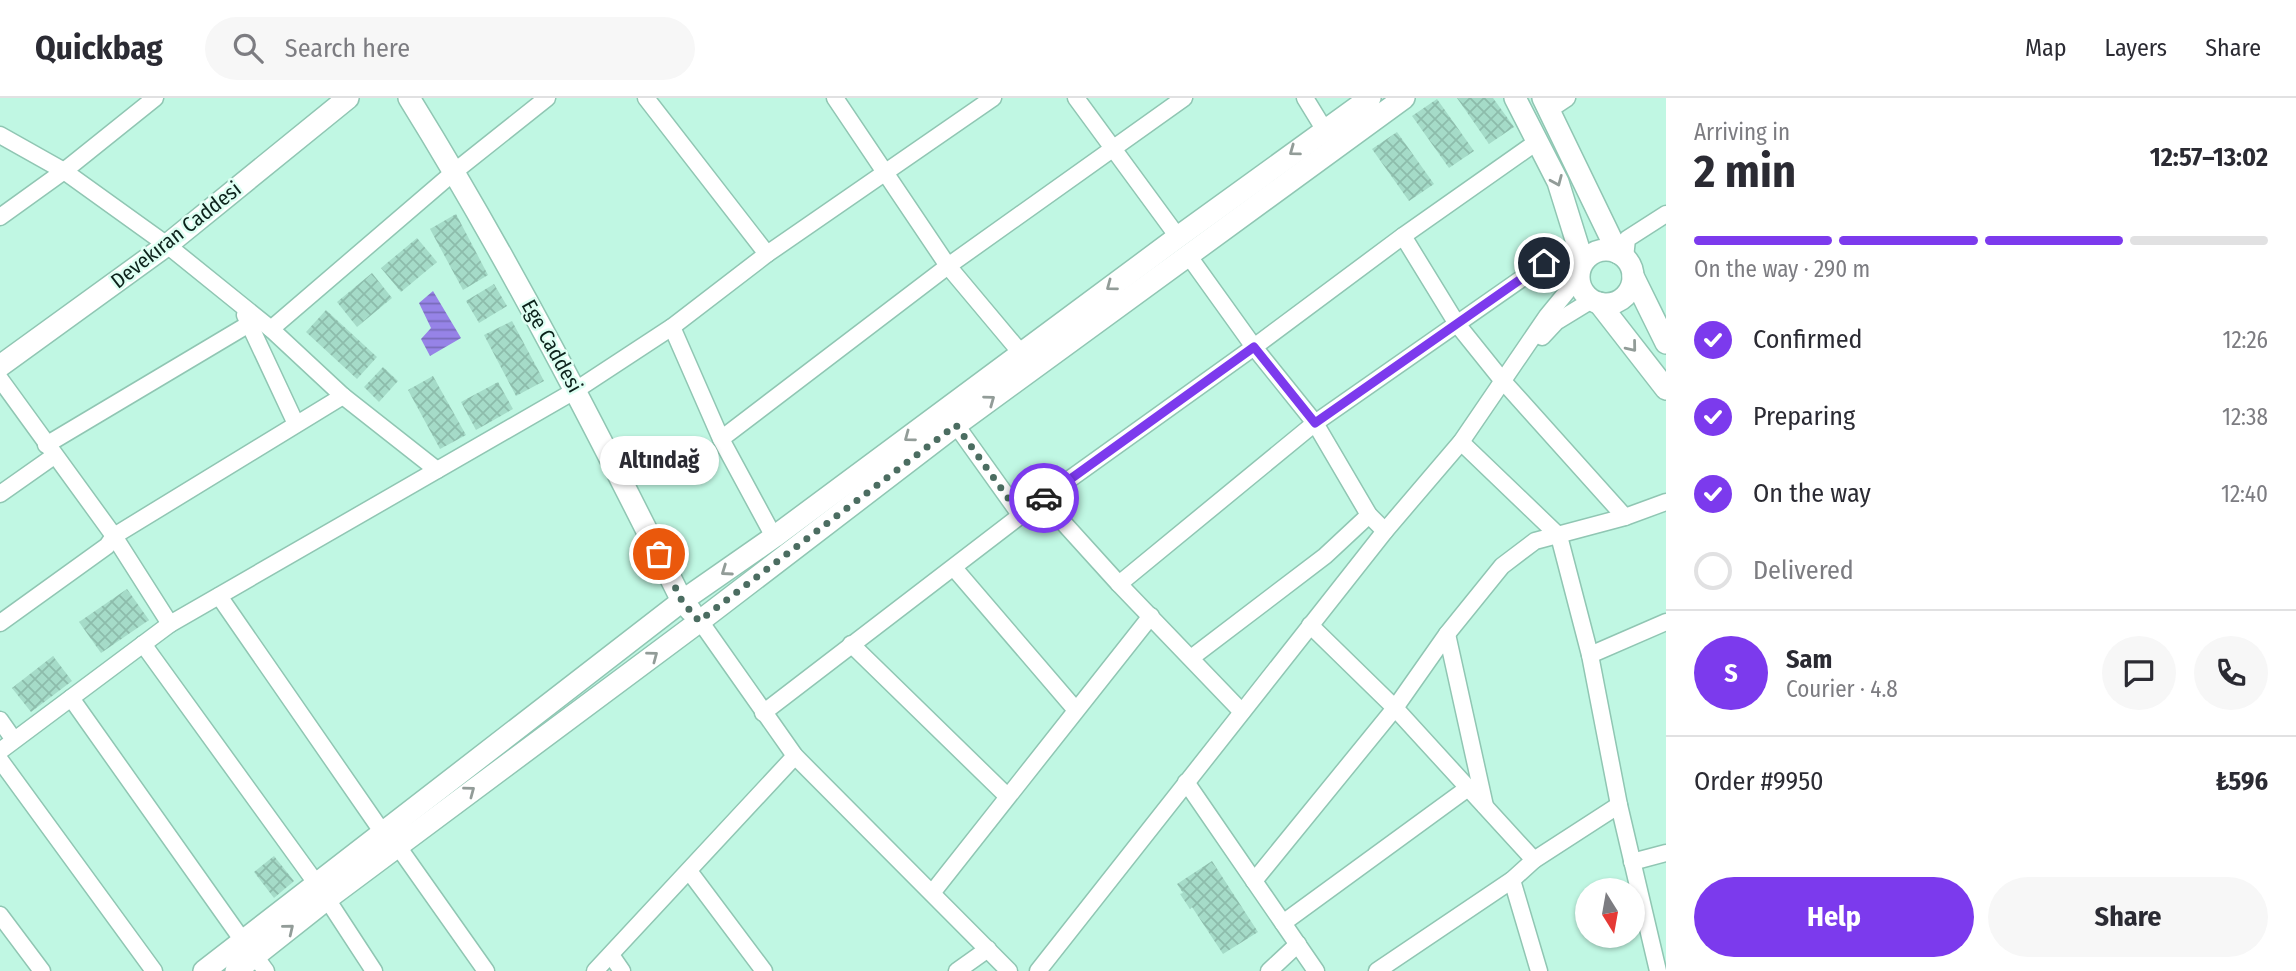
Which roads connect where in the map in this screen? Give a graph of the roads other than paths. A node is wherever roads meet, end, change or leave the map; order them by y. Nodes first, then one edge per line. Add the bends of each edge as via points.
1 (155, 98) edge
2 (348, 98) edge
3 (409, 98) edge
4 (547, 98) edge
5 (646, 98) edge
6 (835, 98) edge
7 (993, 98) edge
8 (1076, 98) edge
9 (1184, 98) edge
10 (1305, 98) edge
11 (1370, 98) edge
12 (1404, 98) edge
13 (1515, 98) edge
14 (1553, 102) edge
15 (972, 104) edge
16 (1324, 129) junction
17 (0, 135) edge
18 (1538, 141) junction
19 (1112, 149) junction
20 (64, 171) junction
21 (454, 172) junction
22 (886, 172) junction
23 (1666, 214) edge
24 (0, 218) edge
25 (1403, 236) junction
26 (166, 245) junction
27 (1183, 246) junction
28 (768, 254) junction
29 (1625, 262) junction
30 (948, 266) junction
31 (1581, 269) junction
32 (1595, 302) junction
33 (241, 306) junction
34 (249, 324) junction
35 (1457, 324) junction
36 (672, 327) junction
37 (271, 329) junction
38 (1666, 343) edge
39 (1254, 347) junction
40 (1021, 354) junction
41 (0, 366) edge
42 (0, 379) edge
43 (1502, 380) junction
44 (1666, 389) edge
45 (576, 390) junction
46 (343, 396) junction
47 (1315, 423) junction
48 (296, 424) junction
49 (956, 425) junction
50 (721, 439) junction
51 (1461, 442) junction
52 (50, 450) junction
53 (437, 470) junction
54 (0, 494) edge
55 (1042, 499) junction
56 (1666, 502) edge
57 (1369, 515) junction
58 (1021, 516) junction
59 (1625, 517) junction
60 (1385, 531) junction
61 (114, 536) junction
62 (1559, 536) junction
63 (774, 537) junction
64 (954, 568) junction
65 (1119, 584) junction
66 (219, 596) junction
67 (682, 601) junction
68 (1151, 616) junction
69 (699, 621) junction
70 (1666, 622) edge
71 (0, 623) edge
72 (170, 624) junction
73 (1310, 625) junction
74 (1447, 634) junction
75 (142, 644) junction
76 (851, 644) junction
77 (1590, 655) junction
78 (1191, 658) junction
79 (71, 698) junction
80 (1395, 708) junction
81 (1075, 709) junction
82 (1242, 712) junction
83 (763, 713) junction
84 (0, 720) edge
85 (15, 740) junction
86 (0, 751) edge
87 (795, 756) junction
88 (0, 760) edge
89 (1186, 782) junction
90 (1468, 788) junction
91 (1007, 796) junction
92 (1619, 805) junction
93 (1485, 807) junction
94 (390, 839) junction
95 (1666, 853) edge
96 (1534, 860) junction
97 (1632, 862) junction
98 (689, 872) junction
99 (1512, 880) junction
100 (1254, 881) junction
101 (321, 891) junction
102 (932, 893) junction
103 (0, 915) edge
104 (1283, 923) junction
105 (1298, 944) junction
106 (988, 949) junction
107 (611, 955) junction
108 (255, 956) edge
109 (42, 971) edge
110 (154, 971) edge
111 (204, 971) edge
112 (236, 971) edge
113 (374, 971) edge
114 (486, 971) edge
115 (595, 971) edge
116 (622, 971) edge
117 (764, 971) edge
118 (957, 971) edge
119 (1009, 971) edge
120 (1038, 971) edge
121 (1269, 971) edge
122 (1316, 971) edge
123 (1377, 971) edge
124 (1539, 971) edge
125 (1658, 971) edge

1 - 20 street
2 - 26 main road, Devekıran Caddesi
3 - 21 main road, Ege Caddesi
4 - 21 street
5 - 28 street
6 - 22 street
7 - 15 street
8 - 19 street
9 - 19 street
10 - 16 street
11 - 16 main road
12 - 27 main road
13 - 18 main road
14 - 29 main road
15 - 22 street
16 -> 27 main road
17 - 20 street
18 - 25 street
18 -> 31 main road via 1558,182
19 - 27 street
19 - 30 street
20 - 24 street
20 - 26 street
21 - 37 street
21 - 45 main road, Ege Caddesi
22 - 28 street
22 - 30 street
23 - 29 street via 1627,239
25 - 35 street
25 - 39 street
26 - 33 street
26 - 41 main road, Devekıran Caddesi
27 - 39 street
27 -> 40 main road
49 -> 27 main road
28 - 36 street
29 - 31 main road via 1610,251 1595,253
29 - 32 main road via 1632,284 1623,298 1607,304
29 - 38 main road
30 - 40 street
30 - 50 street
31 - 32 main road via 1580,286
31 - 35 street via 1566,255 1544,263
31 - 43 street
32 - 43 street via 1556,322
32 -> 44 main road
33 - 34 street
33 - 37 street
34 - 48 street
34 - 52 street
35 - 43 street
35 - 47 street
36 - 45 street
36 - 50 street
37 - 46 street
39 - 47 street
39 - 55 street
40 -> 63 main road
42 - 52 street
43 - 51 street
43 - 59 street
45 - 53 street
45 - 67 main road, Ege Caddesi
46 - 48 street
46 - 53 street
47 - 57 street
47 - 65 street
48 - 61 street
49 - 58 street
49 - 69 main road
50 - 63 street
51 - 60 street
51 - 62 street
52 - 54 street
52 - 61 street
53 - 66 street
55 - 58 street
55 - 65 street
56 - 59 street
57 - 60 street
57 - 78 street via 1325,556
58 - 64 street
59 - 62 street
60 - 73 street
61 - 71 street via 107,546
61 - 72 street
62 - 74 street via 1535,541 1502,566
62 - 77 street
63 -> 67 main road
64 - 76 street
64 - 81 street
65 - 68 street
66 - 72 street
66 - 94 street
67 - 69 main road, Ege Caddesi
67 - 94 main road
68 - 78 street
68 - 81 street
69 - 83 street
94 -> 69 main road
70 - 77 street
72 - 75 street
73 - 80 street
73 - 82 street
74 - 80 street
74 - 93 street
75 - 79 street
75 - 101 street
76 - 83 street
76 - 91 street
77 - 92 street
78 - 82 street
79 - 85 street
79 - 108 street
80 - 90 street
80 - 100 street
81 - 91 street
82 - 89 street
83 - 87 street
84 - 85 street
85 - 86 street
87 - 98 street
87 - 102 street
88 - 110 street
89 - 100 street
89 - 120 street
90 - 93 street
90 - 104 street
91 - 102 street
92 - 96 street
92 - 97 street
93 - 96 street
94 - 101 main road
94 - 114 street
95 - 97 street
96 - 99 street
97 - 125 street
98 - 107 street
98 - 117 street
99 - 123 street
99 - 124 street
100 - 104 street
101 - 108 main road
101 - 113 street
102 - 106 street
103 - 109 street
104 - 105 street
105 - 121 street
105 - 122 street
106 - 118 street
106 - 119 street
107 - 115 street
107 - 116 street
108 - 111 main road
108 - 112 main road

